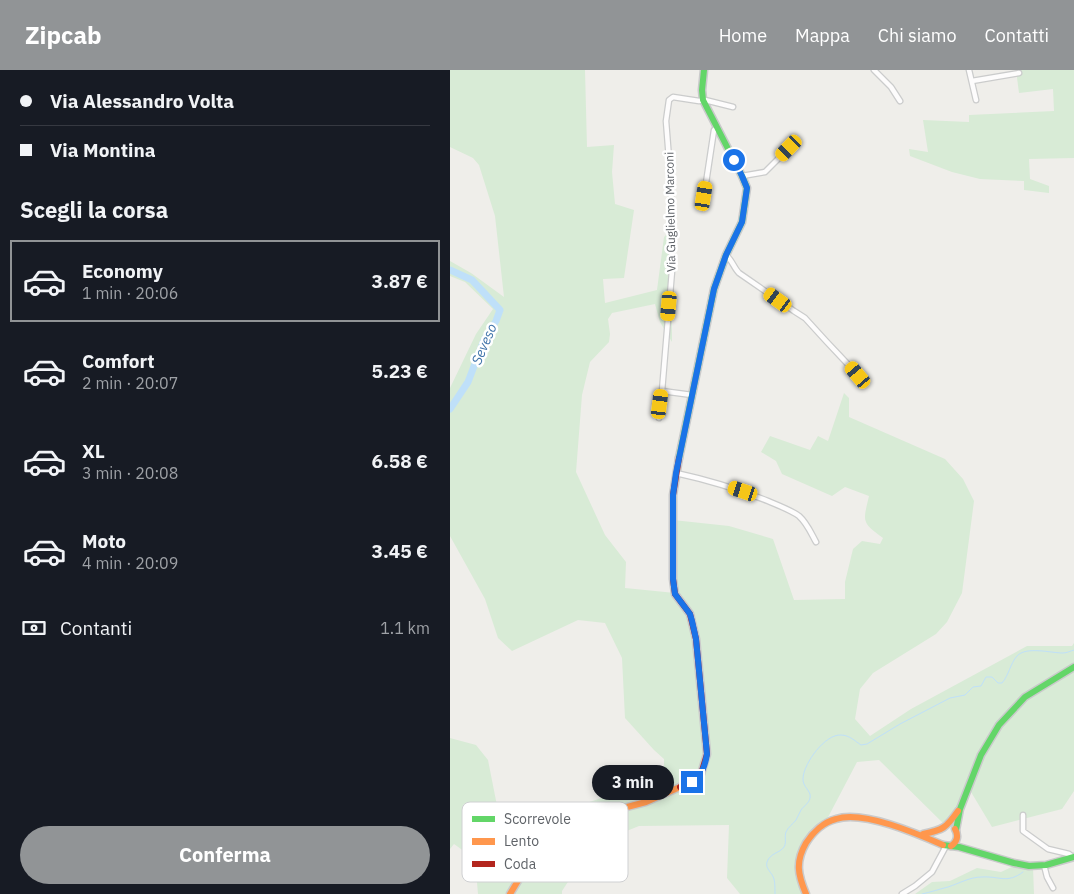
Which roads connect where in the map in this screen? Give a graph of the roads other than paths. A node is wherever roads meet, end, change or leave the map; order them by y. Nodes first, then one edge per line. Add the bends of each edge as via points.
1 (704, 70) edge
2 (874, 70) edge
3 (970, 70) edge
4 (1019, 73) dead end
5 (972, 81) junction
6 (702, 100) junction
7 (976, 100) dead end
8 (900, 101) dead end
9 (733, 107) dead end
10 (716, 128) junction
11 (789, 148) dead end
12 (742, 176) junction
13 (704, 196) dead end
14 (726, 255) junction
15 (858, 375) dead end
16 (662, 390) junction
17 (692, 395) junction
18 (659, 418) dead end
19 (676, 473) junction
20 (816, 542) dead end
21 (1074, 667) edge
22 (628, 808) edge
23 (960, 809) junction
24 (1023, 815) dead end
25 (944, 829) junction
26 (956, 830) junction
27 (922, 835) junction
28 (958, 838) junction
29 (946, 845) junction
30 (968, 850) junction
31 (1074, 857) edge
32 (1044, 865) junction
33 (517, 882) edge
34 (1053, 888) dead end
35 (510, 894) edge
36 (806, 894) edge
37 (902, 894) edge

1 - 6 street
2 - 8 street
3 - 5 street
4 - 5 street
5 - 7 street
6 - 9 street
6 - 10 street
6 - 16 street, Via Guglielmo Marconi via 671,97 666,121 672,271
10 - 12 street
10 - 13 street
11 - 12 street via 765,172
12 - 14 street via 747,188 742,222
14 - 15 street via 739,273 805,318
14 - 17 street via 714,289
16 - 17 street
16 - 18 street, Via Guglielmo Marconi
17 - 19 street
19 - 20 street via 719,483 777,505 799,516
19 - 22 street via 673,579 675,594 690,614 696,639 707,754 704,767 692,782
21 - 23 street via 1025,697 999,725 981,756
23 - 25 street
23 - 26 street
24 - 31 street via 1023,831 1048,850
25 - 26 street
25 - 27 street
25 - 29 street via 939,835
26 - 28 street
27 - 29 street
27 - 36 street via 856,816 825,823 804,845 799,860 799,877
28 - 29 street via 956,843
28 - 30 street
29 - 30 street
29 - 37 street via 932,872
30 - 32 street via 1033,867
31 - 32 street
32 - 34 street
33 - 35 street

